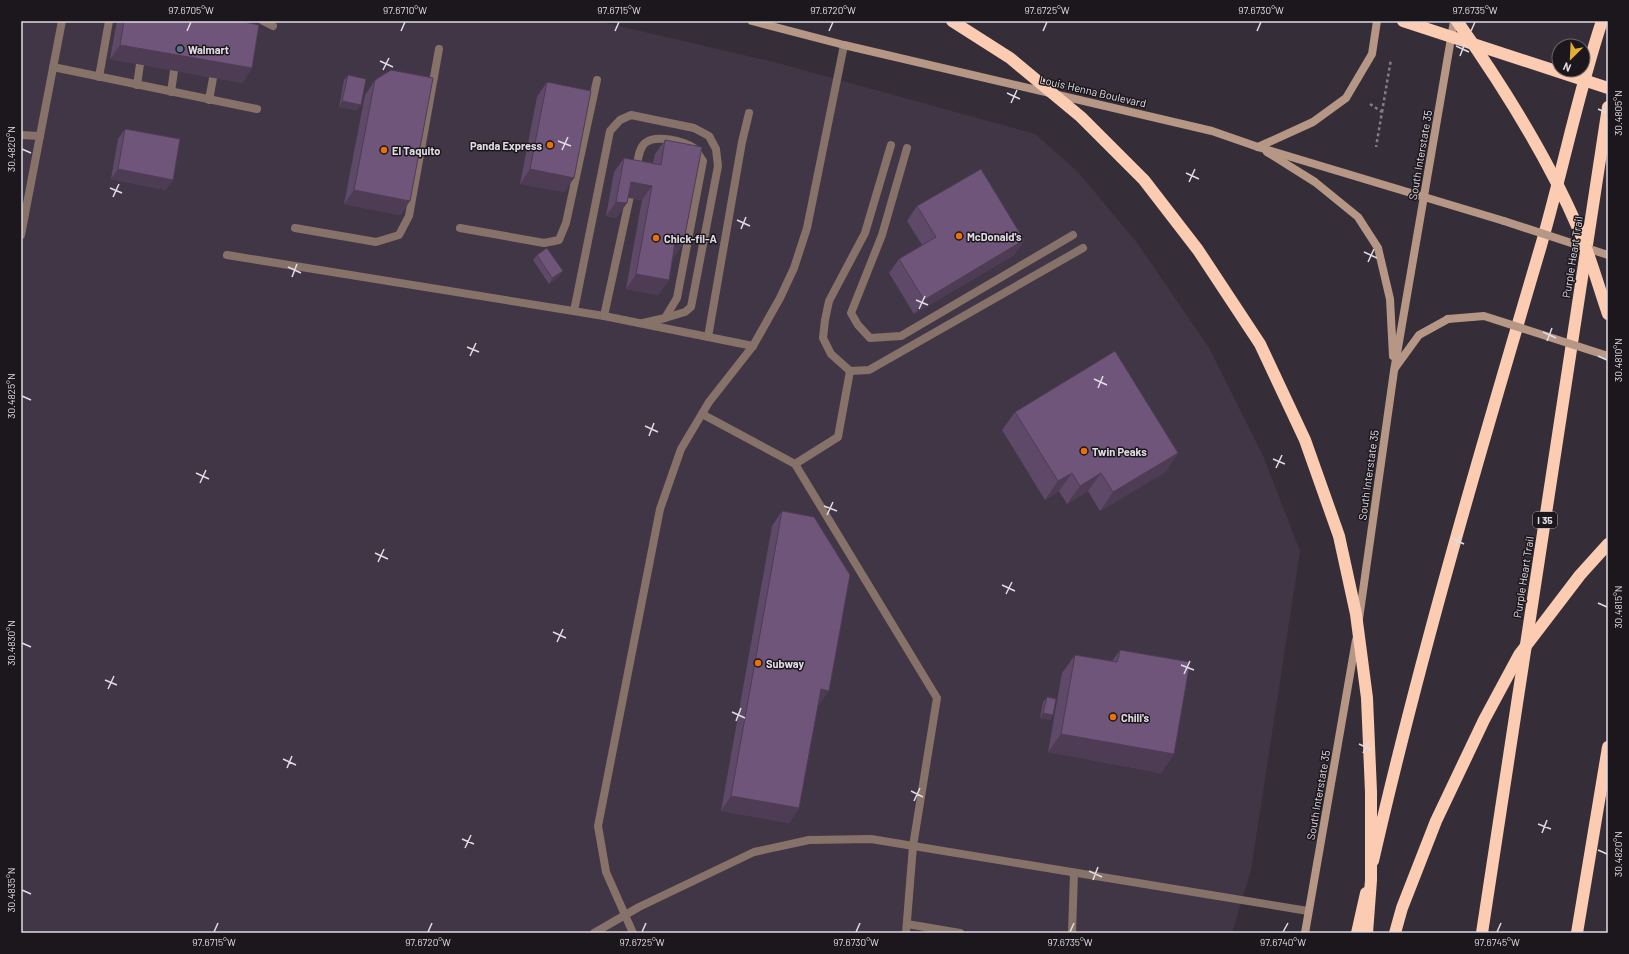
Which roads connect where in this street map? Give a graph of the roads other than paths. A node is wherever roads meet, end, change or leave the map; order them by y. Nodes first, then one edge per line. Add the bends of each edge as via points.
1 (62, 21) edge
2 (110, 21) edge
3 (263, 21) edge
4 (752, 21) edge
5 (952, 21) edge
6 (1377, 21) edge
7 (1403, 21) edge
8 (1454, 21) edge
9 (1457, 21) edge
10 (1602, 21) edge
11 (273, 26) dead end
12 (844, 44) junction
13 (439, 49) dead end
14 (140, 64) edge
15 (53, 67) junction
16 (174, 71) edge
17 (99, 77) junction
18 (212, 78) edge
19 (597, 80) dead end
20 (137, 85) junction
21 (1608, 88) edge
22 (171, 92) junction
23 (209, 100) junction
24 (1608, 107) edge
25 (257, 109) dead end
26 (749, 113) dead end
27 (21, 135) edge
28 (40, 136) junction
29 (891, 144) dead end
30 (1258, 146) junction
31 (907, 148) dead end
32 (1425, 196) junction
33 (23, 207) edge
34 (295, 228) dead end
35 (460, 228) dead end
36 (21, 235) edge
37 (1073, 236) dead end
38 (1083, 248) dead end
39 (227, 255) dead end
40 (1608, 255) edge
41 (574, 311) junction
42 (1608, 314) edge
43 (604, 316) junction
44 (665, 318) junction
45 (640, 323) junction
46 (708, 337) junction
47 (752, 346) junction
48 (1608, 356) edge
49 (850, 371) junction
50 (1394, 371) junction
51 (702, 414) junction
52 (796, 464) junction
53 (1608, 544) edge
54 (1608, 747) edge
55 (913, 846) junction
56 (1074, 873) junction
57 (1308, 911) junction
58 (625, 916) junction
59 (907, 924) junction
60 (594, 933) edge
61 (633, 933) edge
62 (906, 933) edge
63 (960, 933) edge
64 (1072, 933) edge
65 (1305, 933) edge
66 (1357, 933) edge
67 (1367, 933) edge
68 (1395, 933) edge
69 (1482, 933) edge
70 (1577, 933) edge

1 - 15 lane
2 - 17 lane
3 - 11 lane
4 - 12 main road, Louis Henna Boulevard
5 - 67 highway, bridge via 1010,58 1082,117 1144,180 1198,250 1260,344 1305,440 1339,536 1357,622 1367,698 1371,792 1371,880
6 - 30 main road via 1372,54 1346,98 1313,122
7 - 21 highway, bridge
8 - 32 main road, South Interstate 35
9 - 42 highway, bridge via 1533,138 1578,228
10 - 66 highway via 1548,221 1437,606 1396,760
12 - 30 main road, Louis Henna Boulevard via 1212,131
12 - 47 lane via 807,228 794,268
13 - 34 lane via 409,216 399,235 376,242
14 - 20 lane
15 - 17 lane
15 - 28 lane
16 - 22 lane
17 - 20 lane
18 - 23 lane
19 - 35 lane via 566,223 559,240 544,243
20 - 22 lane
22 - 23 lane
23 - 25 lane
24 - 69 highway, Purple Heart Trail / I 35
26 - 46 lane
27 - 28 lane
28 - 33 lane
29 - 49 lane via 864,233 829,301 824,320 823,338 831,354
30 - 32 main road, Louis Henna Boulevard
30 - 50 main road via 1315,182 1358,217 1378,248 1390,299
31 - 37 lane via 882,235 851,313 858,326 870,338 901,336
32 - 40 main road, Louis Henna Boulevard, bridge
32 - 50 main road, South Interstate 35
33 - 36 lane
38 - 49 lane via 869,370
39 - 41 lane
41 - 43 lane
41 - 44 lane via 610,131 620,120 631,115 694,128 709,136 716,149 718,166 691,307
43 - 44 lane via 640,152 645,143 658,139 674,140 694,148 703,161 677,298
43 - 45 lane
44 - 45 lane
45 - 46 lane
46 - 47 lane
47 - 51 lane
48 - 50 main road, bridge via 1484,316 1448,319 1419,335
49 - 52 lane via 838,437
50 - 57 main road, South Interstate 35 via 1357,636
51 - 52 lane
51 - 58 lane via 681,449 660,509 598,826 606,872
52 - 55 lane via 937,698
53 - 68 highway, bridge via 1580,575 1519,655 1487,713 1436,821 1402,908
54 - 70 highway
55 - 56 lane
55 - 58 lane via 871,839 809,840 754,852
55 - 59 lane
56 - 57 lane
56 - 64 lane
57 - 65 main road, South Interstate 35
58 - 60 lane
58 - 61 lane
59 - 62 lane
59 - 63 lane

